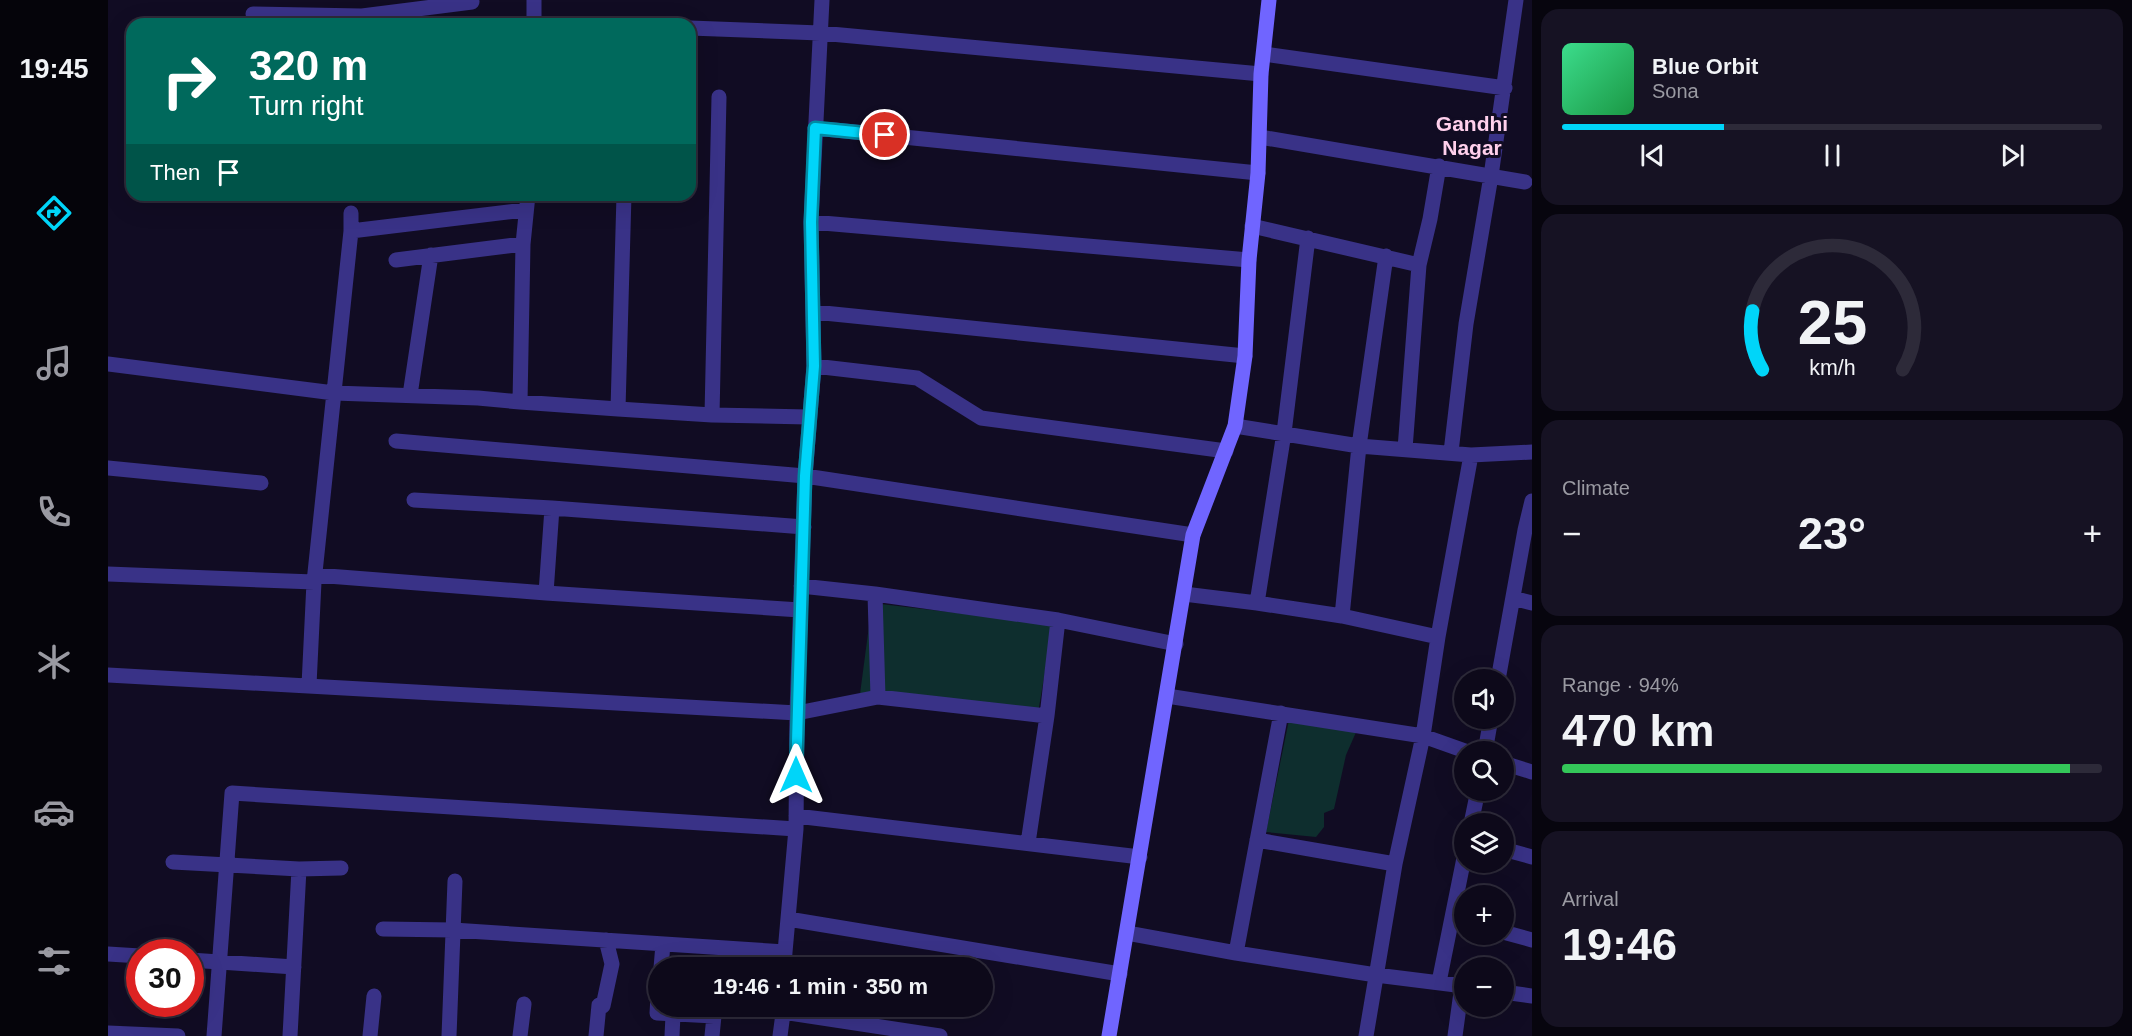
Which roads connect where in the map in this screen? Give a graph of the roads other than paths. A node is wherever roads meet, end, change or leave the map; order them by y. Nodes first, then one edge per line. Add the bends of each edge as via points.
1 (363, 0) edge
2 (534, 0) edge
3 (822, 0) edge
4 (1269, 0) edge
5 (1516, 0) edge
6 (472, 2) dead end
7 (253, 14) dead end
8 (326, 18) edge
9 (362, 18) edge
10 (374, 18) edge
11 (534, 18) edge
12 (696, 28) edge
13 (820, 33) junction
14 (1264, 54) junction
15 (1262, 74) junction
16 (1504, 88) junction
17 (719, 98) dead end
18 (815, 128) junction
19 (1260, 137) junction
20 (1439, 166) junction
21 (1258, 173) junction
22 (1491, 176) junction
23 (1525, 182) dead end
24 (624, 201) edge
25 (526, 203) edge
26 (351, 213) dead end
27 (811, 222) junction
28 (1252, 226) junction
29 (351, 231) junction
30 (1308, 238) junction
31 (523, 244) junction
32 (431, 255) junction
33 (1386, 256) junction
34 (396, 260) dead end
35 (1249, 260) junction
36 (1419, 265) junction
37 (814, 312) junction
38 (1245, 356) junction
39 (108, 364) edge
40 (814, 366) junction
41 (334, 393) junction
42 (410, 395) junction
43 (520, 402) junction
44 (618, 409) junction
45 (712, 415) junction
46 (808, 417) junction
47 (1235, 426) junction
48 (1284, 433) junction
49 (396, 441) dead end
50 (1359, 446) junction
51 (1405, 449) junction
52 (1226, 451) junction
53 (1451, 452) junction
54 (1532, 452) edge
55 (1471, 455) junction
56 (108, 468) edge
57 (805, 476) junction
58 (261, 483) dead end
59 (414, 500) dead end
60 (1532, 501) edge
61 (552, 508) junction
62 (804, 527) junction
63 (1528, 530) edge
64 (1193, 535) junction
65 (108, 574) edge
66 (314, 579) junction
67 (801, 586) junction
68 (546, 593) junction
69 (875, 594) junction
70 (1184, 594) junction
71 (1513, 598) junction
72 (1257, 603) junction
73 (1532, 603) edge
74 (800, 610) junction
75 (1342, 616) junction
76 (1058, 620) junction
77 (1438, 638) junction
78 (1176, 644) junction
79 (1500, 669) edge
80 (108, 675) edge
81 (309, 685) junction
82 (1167, 696) junction
83 (878, 697) junction
84 (797, 713) junction
85 (1281, 713) junction
86 (1047, 716) junction
87 (1423, 736) junction
88 (1454, 747) edge
89 (1514, 766) edge
90 (1532, 772) edge
91 (796, 822) junction
92 (1257, 840) junction
93 (1028, 843) junction
94 (1514, 852) edge
95 (1140, 857) junction
96 (1532, 857) edge
97 (173, 862) dead end
98 (1395, 864) junction
99 (227, 865) junction
100 (299, 868) junction
101 (341, 868) dead end
102 (454, 881) dead end
103 (788, 919) junction
104 (383, 929) dead end
105 (453, 930) junction
106 (1454, 932) edge
107 (1127, 933) junction
108 (1514, 935) edge
109 (606, 940) junction
110 (1532, 940) edge
111 (663, 944) junction
112 (718, 948) junction
113 (1236, 953) junction
114 (108, 954) edge
115 (126, 955) edge
116 (662, 957) edge
117 (718, 957) edge
118 (768, 957) edge
119 (785, 957) edge
120 (204, 961) edge
121 (220, 962) junction
122 (294, 967) junction
123 (1120, 974) junction
124 (1376, 975) junction
125 (1439, 982) junction
126 (1454, 984) edge
127 (1514, 994) edge
128 (374, 996) dead end
129 (1532, 996) edge
130 (524, 1004) dead end
131 (673, 1017) edge
132 (714, 1017) edge
133 (783, 1017) edge
134 (830, 1017) edge
135 (1458, 1017) edge
136 (108, 1033) edge
137 (178, 1036) edge
138 (214, 1036) edge
139 (290, 1036) edge
140 (370, 1036) edge
141 (449, 1036) edge
142 (520, 1036) edge
143 (596, 1036) edge
144 (672, 1036) edge
145 (712, 1036) edge
146 (780, 1036) edge
147 (940, 1036) edge
148 (1109, 1036) edge
149 (1366, 1036) edge
150 (1455, 1036) edge

1 - 9 street
2 - 11 street
3 - 13 street
4 - 14 street
5 - 16 street
6 - 10 street
7 - 8 street
12 - 13 street
13 - 15 street
13 - 18 street
14 - 15 street
14 - 16 street
15 - 19 street
16 - 22 street
17 - 45 street
18 - 21 street
18 - 27 street
19 - 20 street
19 - 21 street
20 - 22 street
20 - 36 street
21 - 28 street
22 - 23 street
22 - 53 street via 1466,324
24 - 44 street
25 - 29 street
25 - 31 street
26 - 29 street
27 - 35 street
27 - 37 street
28 - 30 street
28 - 35 street
29 - 41 street
30 - 33 street
30 - 48 street
31 - 32 street
31 - 43 street
32 - 34 street
32 - 42 street
33 - 36 street
33 - 50 street
35 - 38 street
36 - 51 street
37 - 38 street
37 - 40 street
38 - 47 street
39 - 41 street
40 - 46 street
40 - 52 street via 918,378 981,418
41 - 42 street
41 - 66 street
42 - 43 street
43 - 44 street
44 - 45 street
45 - 46 street
46 - 57 street
47 - 48 street
47 - 52 street
48 - 50 street
48 - 72 street
49 - 57 street
50 - 51 street
50 - 75 street
51 - 53 street
52 - 64 street
53 - 55 street
54 - 55 street
55 - 77 street
56 - 58 street
57 - 62 street
57 - 64 street
59 - 61 street
60 - 63 street
61 - 62 street
61 - 68 street
62 - 67 street
63 - 71 street
64 - 70 street
65 - 66 street
66 - 68 street
66 - 81 street
67 - 69 street
67 - 74 street
68 - 74 street
69 - 76 street
69 - 83 street
70 - 72 street
70 - 78 street
71 - 73 street
71 - 79 street
72 - 75 street
74 - 84 street
75 - 77 street
76 - 78 street
76 - 86 street
77 - 87 street
78 - 82 street
80 - 81 street
81 - 84 street
82 - 85 street
82 - 95 street
83 - 84 street
83 - 86 street
84 - 91 street
85 - 87 street
85 - 92 street
86 - 93 street
87 - 88 street
87 - 98 street
89 - 90 street
91 - 93 street
91 - 99 street via 232,793
91 - 103 street
92 - 98 street
92 - 113 street
93 - 95 street
94 - 96 street
95 - 107 street
97 - 99 street
98 - 124 street
99 - 100 street
99 - 121 street
100 - 101 street
100 - 122 street
102 - 105 street
103 - 119 street
103 - 123 street
104 - 105 street
105 - 109 street
105 - 141 street
106 - 125 street
107 - 113 street
107 - 123 street
108 - 110 street
109 - 111 street
109 - 143 street via 612,964
111 - 112 street
111 - 116 street
112 - 117 street
112 - 118 street
113 - 124 street
114 - 115 street
120 - 121 street
121 - 122 street
121 - 138 street
122 - 139 street
123 - 148 street
124 - 125 street
124 - 149 street
125 - 126 street
127 - 129 street
128 - 140 street
130 - 142 street
131 - 144 street
132 - 145 street
133 - 146 street
134 - 147 street
135 - 150 street
136 - 137 street

